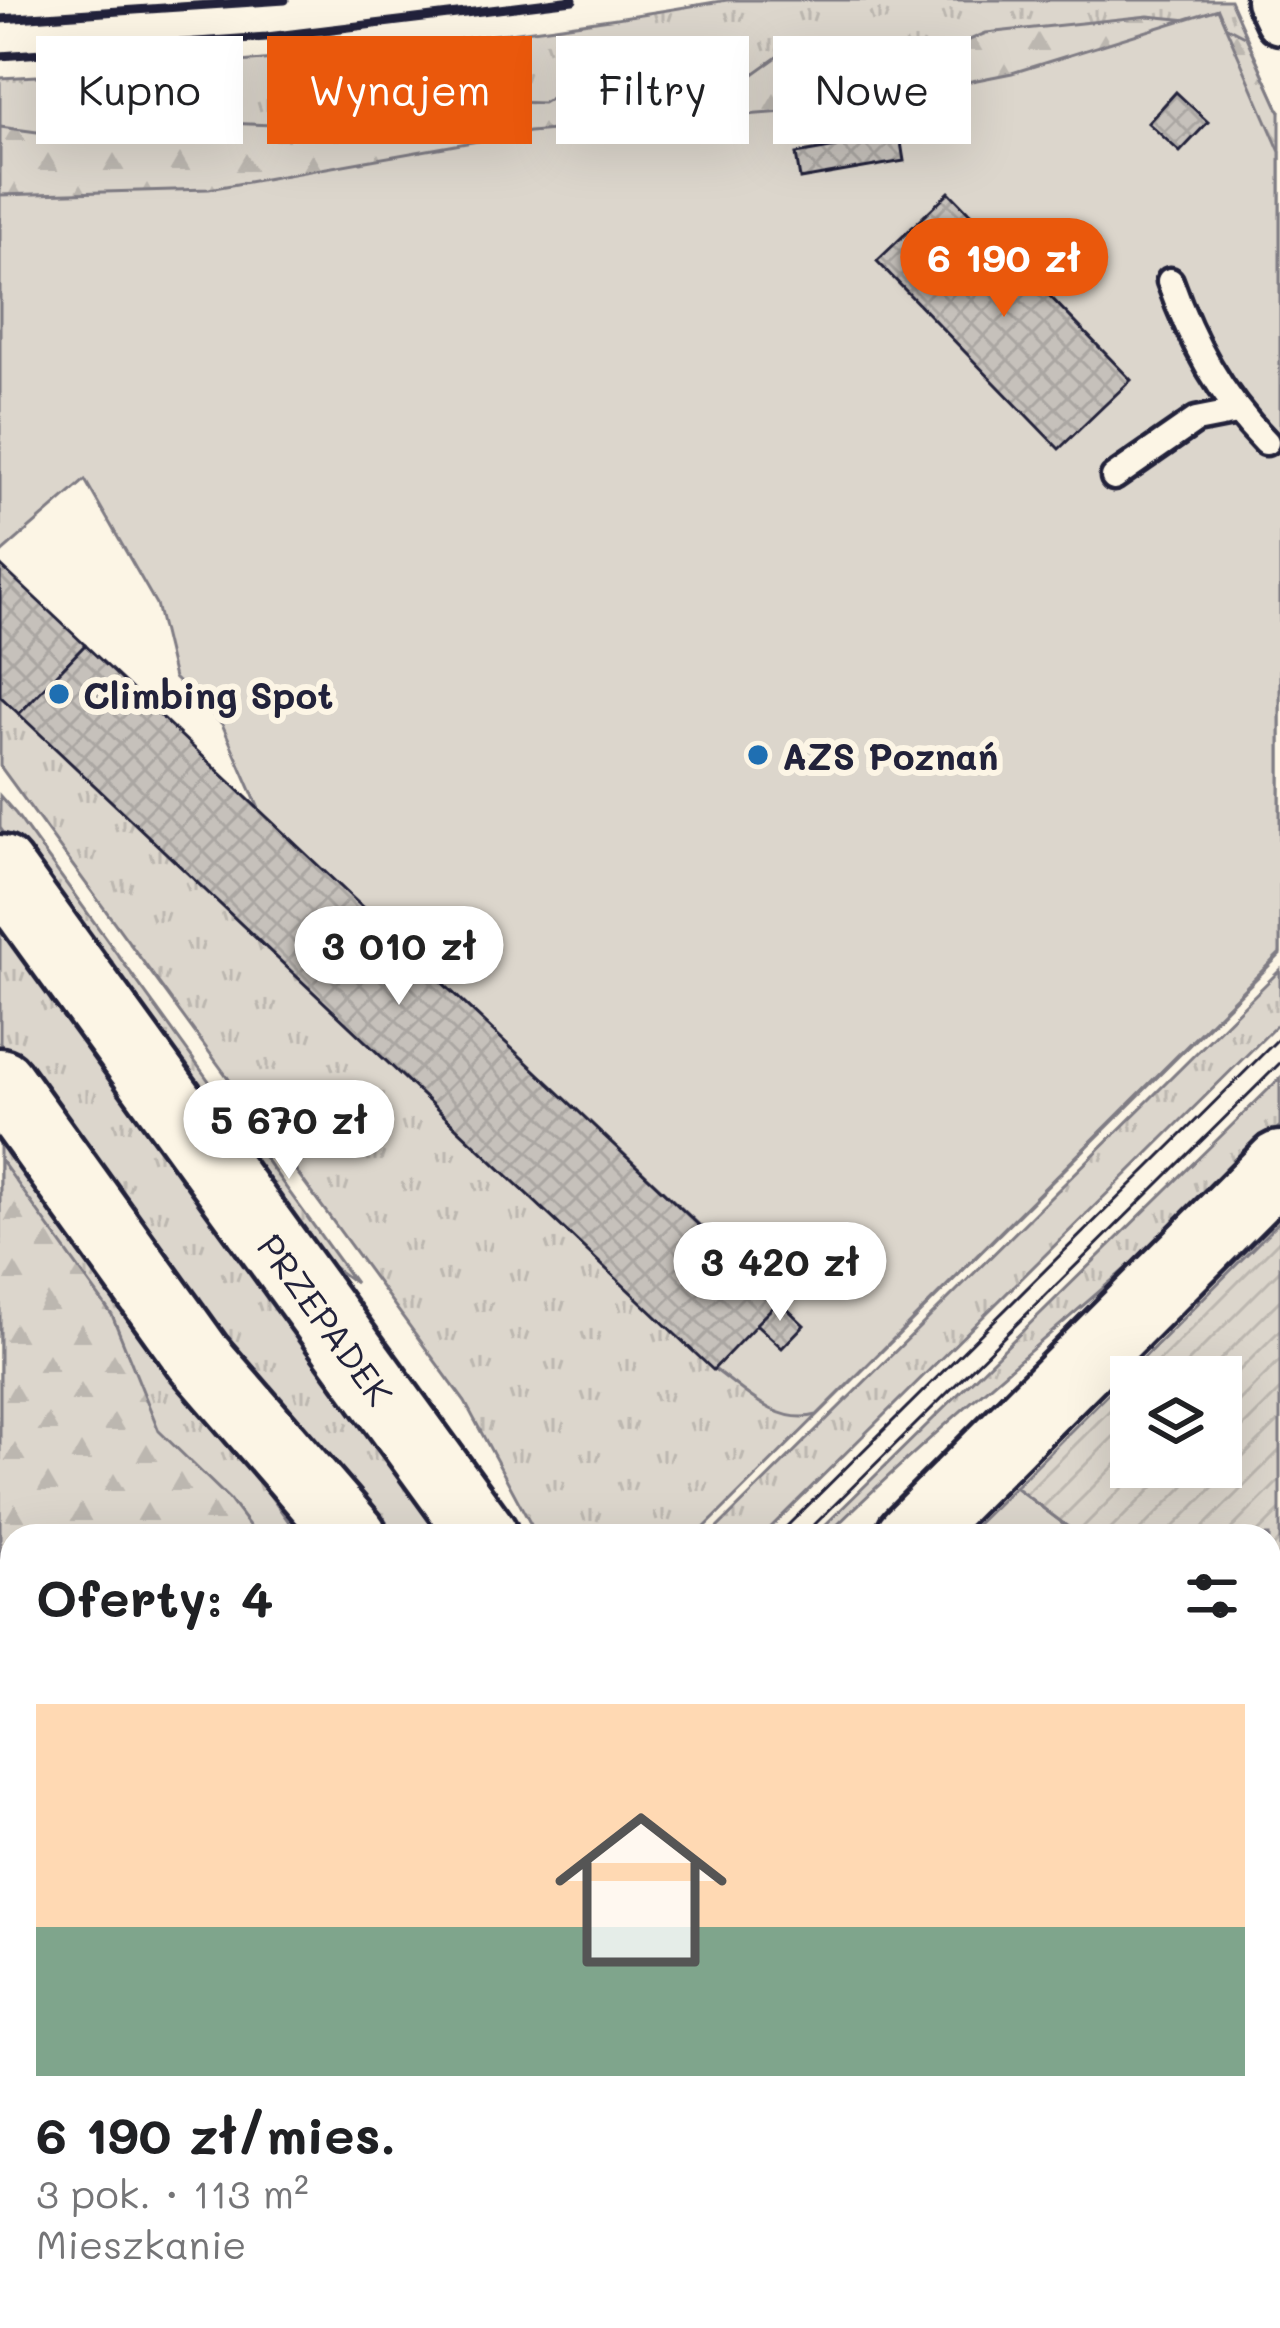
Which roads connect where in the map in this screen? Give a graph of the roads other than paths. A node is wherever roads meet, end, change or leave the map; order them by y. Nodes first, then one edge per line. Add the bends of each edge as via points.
1 (1271, 0) edge
2 (1280, 19) edge
3 (1170, 281) dead end
4 (1237, 412) junction
5 (1266, 442) dead end
6 (1114, 477) dead end
7 (0, 869) edge
8 (0, 1082) edge
9 (1280, 1165) edge
10 (343, 1524) edge
11 (475, 1524) edge
12 (922, 1524) edge

1 - 2 street
3 - 4 lane via 1190,337
4 - 5 lane
4 - 6 lane via 1196,420
7 - 11 street, PRZEPADEK
8 - 10 street via 198,1357
9 - 12 street

